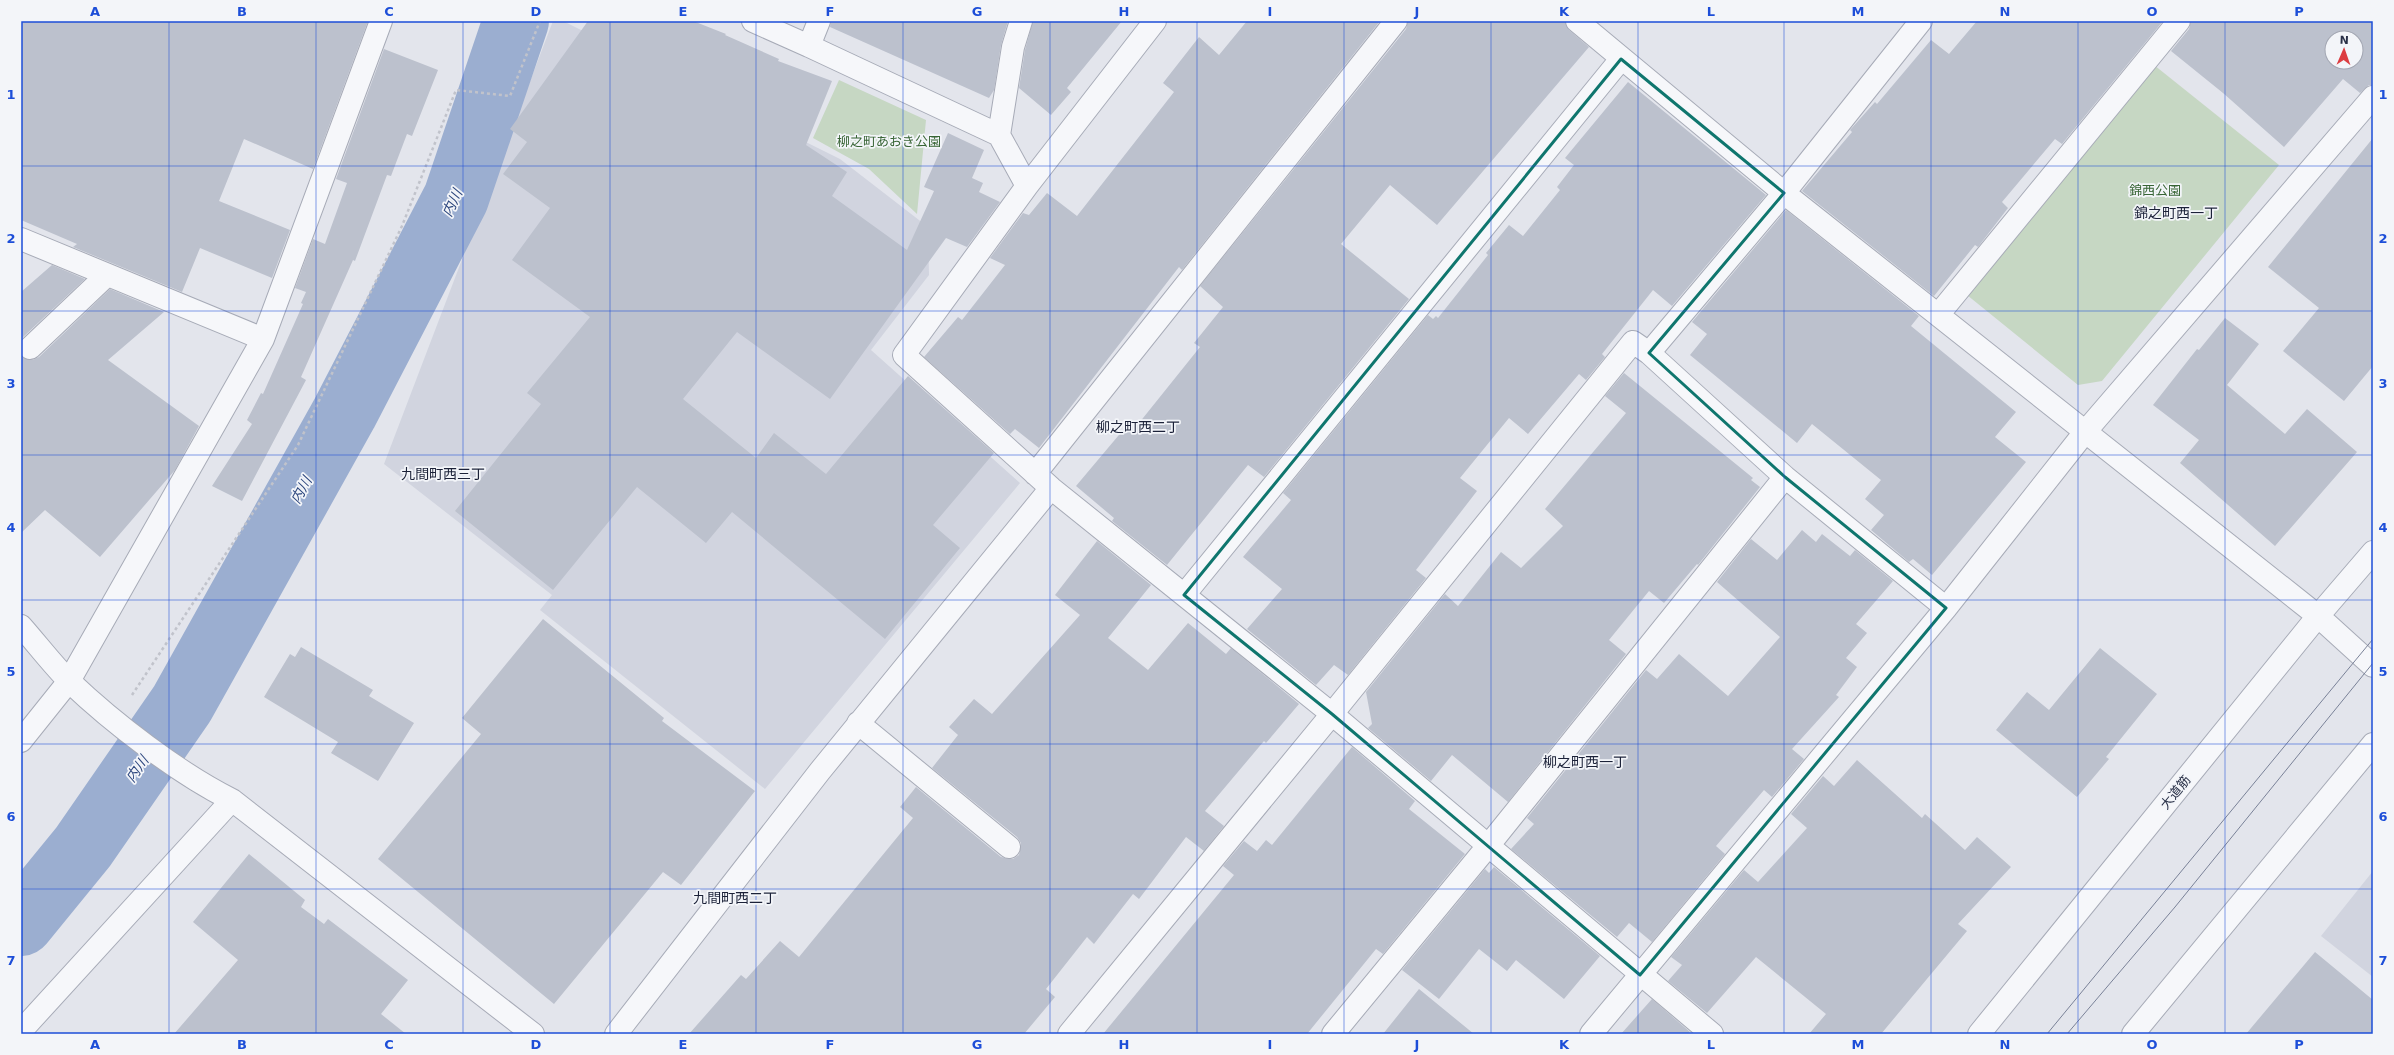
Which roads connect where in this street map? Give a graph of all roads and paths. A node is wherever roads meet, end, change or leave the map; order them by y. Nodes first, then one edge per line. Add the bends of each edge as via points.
1 (381, 21) edge
2 (540, 21) edge
3 (753, 21) edge
4 (819, 21) edge
5 (1021, 21) edge
6 (1155, 21) edge
7 (1396, 21) edge
8 (1577, 21) edge
9 (1921, 21) edge
10 (2179, 21) edge
11 (808, 46) junction
12 (1621, 59) junction
13 (2373, 97) edge
14 (999, 136) junction
15 (1026, 186) junction
16 (1784, 193) junction
17 (21, 239) edge
18 (107, 275) junction
19 (1938, 315) junction
20 (263, 339) junction
21 (30, 348) dead end
22 (1648, 353) junction
23 (2085, 432) junction
24 (1035, 474) junction
25 (1785, 477) junction
26 (1051, 488) junction
27 (2373, 552) edge
28 (1184, 595) junction
29 (1946, 608) junction
30 (2318, 616) junction
31 (21, 626) edge
32 (2373, 666) edge
33 (68, 681) junction
34 (128, 700) dead end
35 (1332, 714) junction
36 (858, 723) junction
37 (21, 741) edge
38 (2373, 744) edge
39 (232, 800) junction
40 (1488, 846) junction
41 (1008, 847) dead end
42 (1640, 975) junction
43 (21, 1031) edge
44 (533, 1034) edge
45 (616, 1034) edge
46 (1069, 1034) edge
47 (1333, 1034) edge
48 (1592, 1034) edge
49 (1712, 1034) edge
50 (1979, 1034) edge
51 (2133, 1034) edge

1 - 20 street
2 - 34 path via 510,96 456,90 402,226 298,445
3 - 11 street
4 - 11 street
5 - 14 street via 1013,47
6 - 15 street
7 - 24 street
8 - 12 street
9 - 16 street
10 - 19 street
11 - 14 street
12 - 16 street
12 - 28 street
13 - 23 street
14 - 15 street
15 - 24 street via 904,355
16 - 19 street
16 - 22 street
17 - 18 street
18 - 20 street
18 - 21 street
19 - 23 street
20 - 33 street
22 - 25 street
22 - 35 street via 1633,342
23 - 29 street
23 - 30 street
24 - 26 street
25 - 29 street
25 - 40 street
26 - 28 street
26 - 36 street
27 - 30 street, 大道筋
28 - 35 street
29 - 42 street
30 - 32 street
30 - 50 street, 大道筋
31 - 33 street
33 - 37 street
33 - 39 street via 121,725 203,786
35 - 40 street
35 - 46 street
36 - 41 street
36 - 45 street
38 - 51 street
39 - 43 street
39 - 44 street
40 - 42 street
40 - 47 street
42 - 48 street
42 - 49 street

